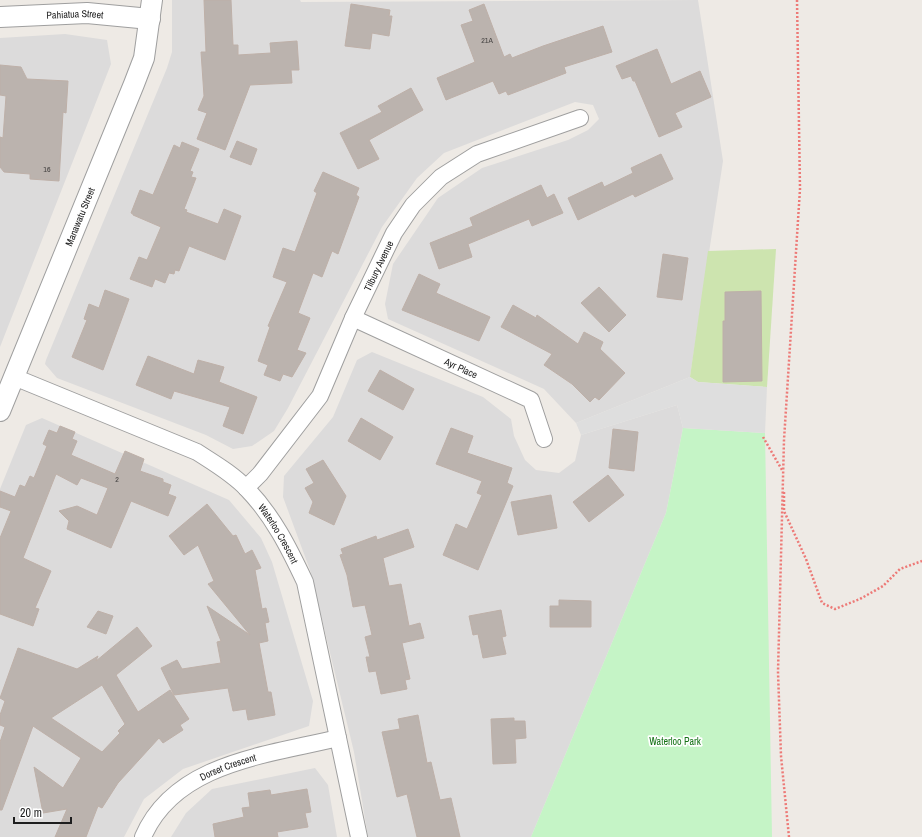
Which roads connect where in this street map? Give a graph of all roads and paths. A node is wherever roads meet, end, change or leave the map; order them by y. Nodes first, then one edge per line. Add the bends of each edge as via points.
1 (797, 0) edge
2 (151, 10) edge
3 (0, 17) edge
4 (580, 118) dead end
5 (353, 318) junction
6 (14, 377) junction
7 (0, 411) edge
8 (764, 437) dead end
9 (544, 439) dead end
10 (783, 471) junction
11 (246, 488) junction
12 (922, 561) edge
13 (338, 738) junction
14 (143, 837) edge
15 (359, 837) edge
16 (789, 837) edge

1 - 10 path via 800,189
2 - 3 street, Pahiatua Street
2 - 6 street, Manawatu Street via 144,58
4 - 5 street, Tilbury Avenue via 477,154 441,177 413,205 394,233
5 - 9 street, Ayr Place via 531,400
5 - 11 street, Tilbury Avenue via 320,396 260,474
6 - 7 street, Manawatu Street
6 - 11 street, Waterloo Crescent via 197,452
8 - 10 path
10 - 12 path via 784,510 822,603 835,609 860,600 883,586 900,569
10 - 16 path via 778,672 781,756
11 - 13 street, Waterloo Crescent via 269,515 290,549 305,582
13 - 14 street, Dorset Crescent via 250,758 191,783 165,804
13 - 15 street, Waterloo Crescent

